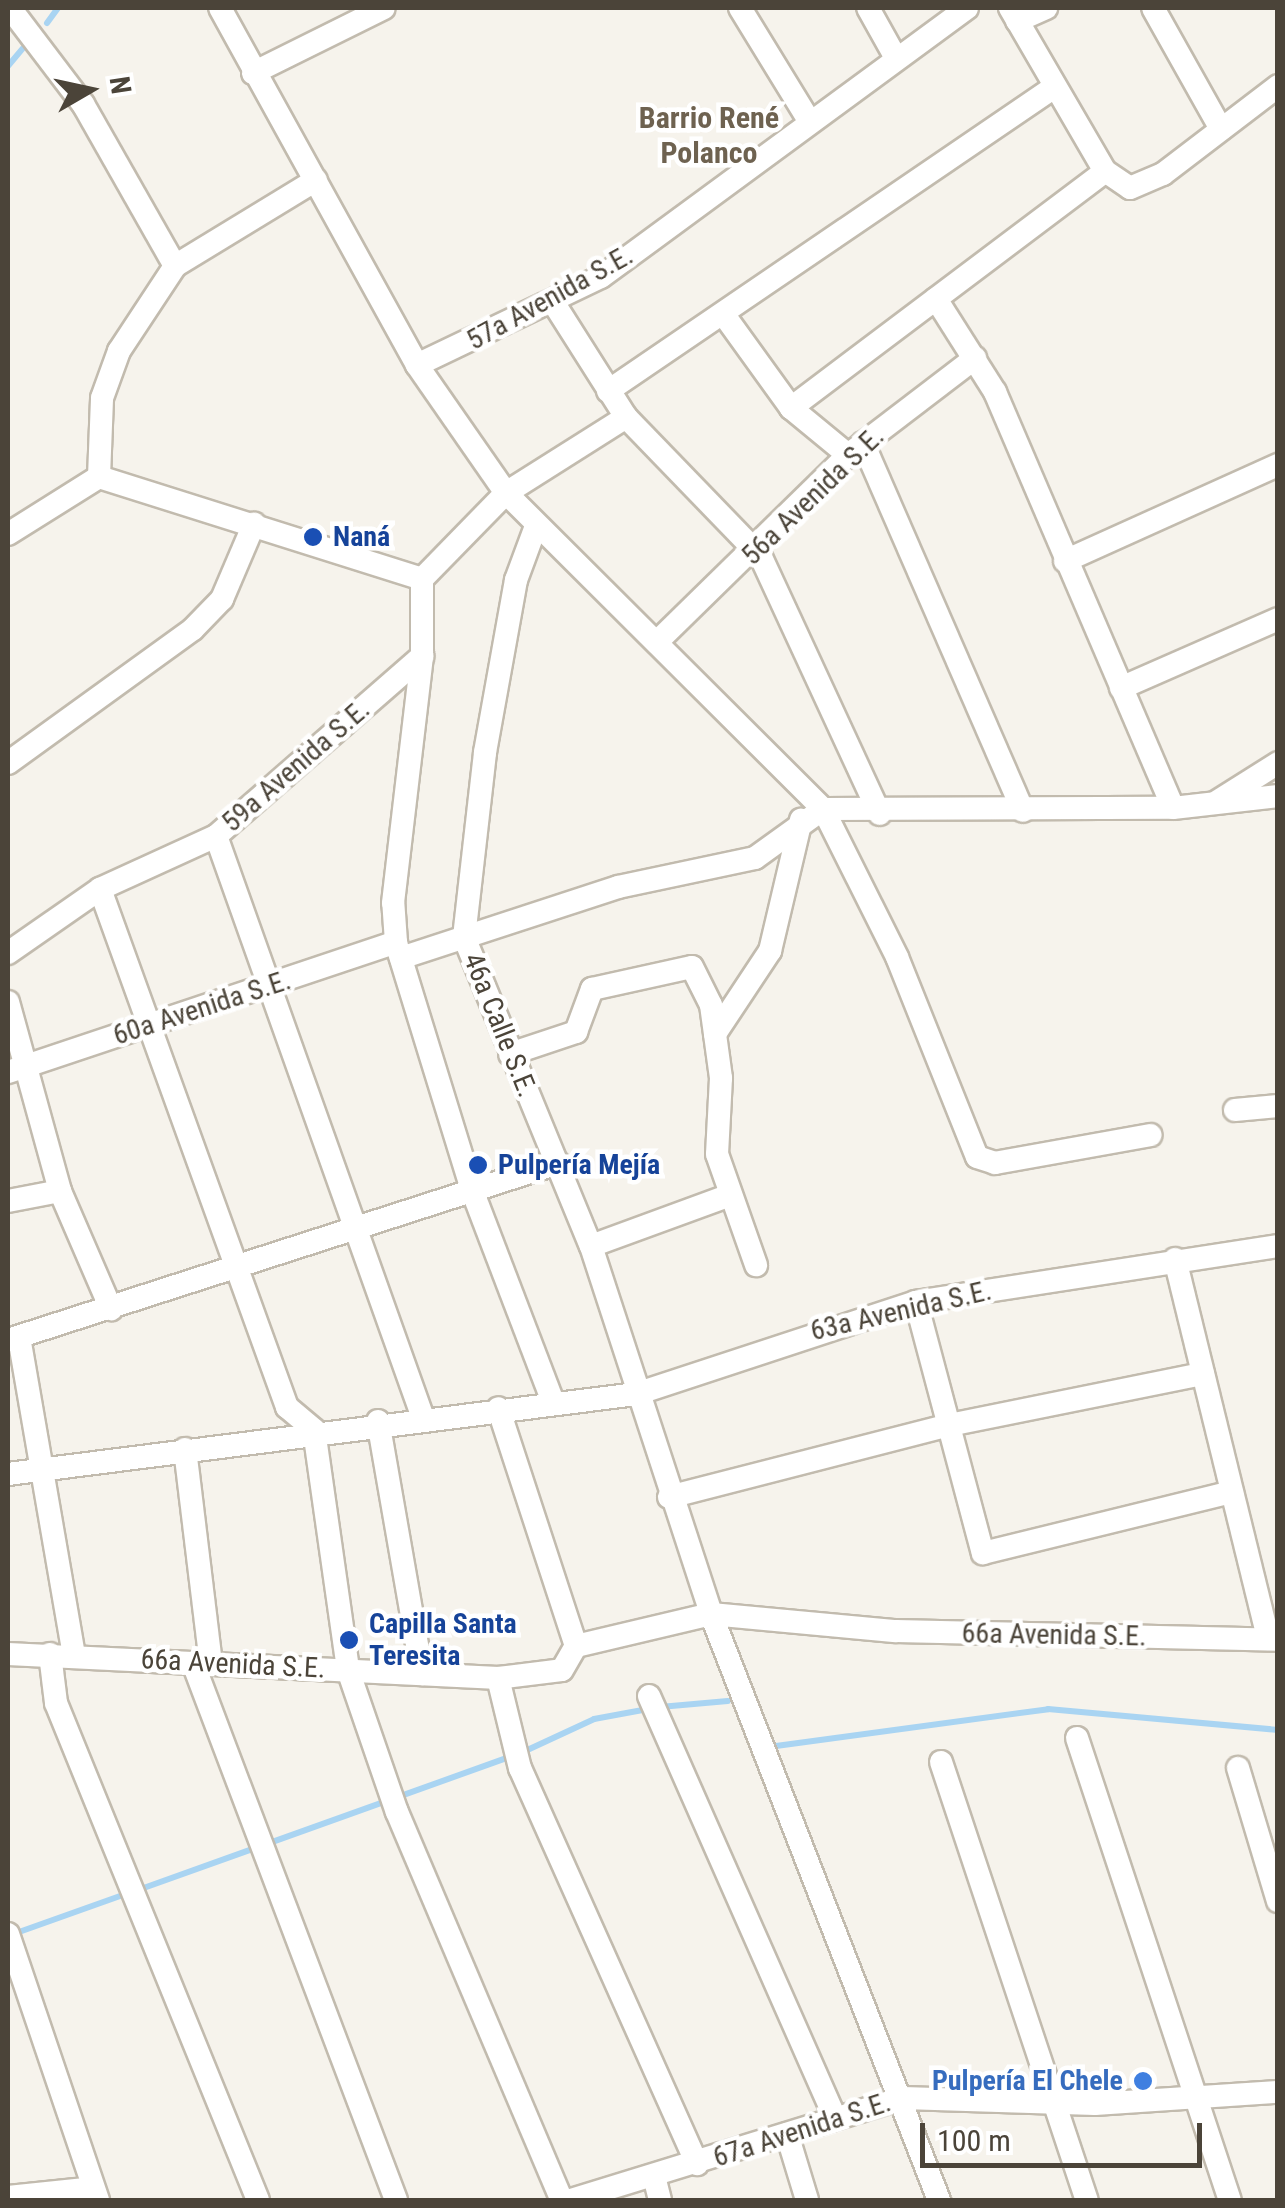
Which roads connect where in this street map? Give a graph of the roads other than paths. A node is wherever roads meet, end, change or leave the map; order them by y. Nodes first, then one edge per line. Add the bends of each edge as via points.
1 (10, 8) edge
2 (220, 8) edge
3 (384, 8) edge
4 (740, 8) edge
5 (868, 8) edge
6 (967, 8) edge
7 (1046, 8) edge
8 (1153, 8) edge
9 (1014, 14) edge
10 (896, 58) junction
11 (252, 73) junction
12 (1278, 86) edge
13 (1053, 88) junction
14 (808, 119) junction
15 (1220, 130) junction
16 (1105, 171) junction
17 (316, 180) junction
18 (174, 266) junction
19 (936, 299) junction
20 (553, 302) junction
21 (724, 316) junction
22 (975, 358) junction
23 (417, 365) junction
24 (608, 390) junction
25 (790, 408) junction
26 (626, 417) junction
27 (855, 449) junction
28 (1278, 465) edge
29 (99, 477) junction
30 (506, 492) junction
31 (254, 524) junction
32 (536, 526) junction
33 (8, 534) edge
34 (756, 552) junction
35 (1065, 561) junction
36 (422, 579) junction
37 (1278, 619) edge
38 (657, 642) junction
39 (422, 656) junction
40 (1122, 688) junction
41 (8, 762) edge
42 (1278, 762) edge
43 (1278, 796) edge
44 (1216, 802) junction
45 (1173, 808) junction
46 (823, 809) junction
47 (1023, 811) junction
48 (880, 814) junction
49 (801, 820) junction
50 (216, 836) junction
51 (100, 890) junction
52 (464, 937) junction
53 (398, 950) junction
54 (8, 953) edge
55 (276, 986) junction
56 (8, 1002) edge
57 (150, 1022) junction
58 (715, 1034) junction
59 (510, 1054) junction
60 (16, 1070) edge
61 (1278, 1106) edge
62 (1235, 1110) dead end
63 (1151, 1136) dead end
64 (558, 1164) junction
65 (60, 1191) junction
66 (473, 1193) junction
67 (730, 1195) junction
68 (8, 1201) edge
69 (362, 1229) junction
70 (591, 1246) junction
71 (1278, 1246) edge
72 (1175, 1258) junction
73 (238, 1264) junction
74 (756, 1266) dead end
75 (916, 1302) junction
76 (111, 1309) junction
77 (13, 1338) edge
78 (1203, 1374) junction
79 (636, 1394) junction
80 (552, 1402) junction
81 (498, 1408) junction
82 (422, 1415) junction
83 (378, 1421) junction
84 (950, 1425) junction
85 (314, 1430) junction
86 (185, 1449) junction
87 (39, 1468) junction
88 (8, 1474) edge
89 (1232, 1492) junction
90 (669, 1497) junction
91 (710, 1614) junction
92 (1273, 1640) edge
93 (575, 1653) junction
94 (8, 1654) edge
95 (62, 1655) junction
96 (202, 1663) junction
97 (348, 1670) junction
98 (422, 1674) junction
99 (498, 1678) junction
100 (649, 1696) dead end
101 (1077, 1738) dead end
102 (940, 1762) dead end
103 (1238, 1768) dead end
104 (1278, 1901) edge
105 (8, 1934) edge
106 (1278, 2092) edge
107 (1193, 2097) junction
108 (904, 2098) junction
109 (1060, 2103) junction
110 (835, 2118) junction
111 (788, 2134) junction
112 (696, 2164) junction
113 (654, 2176) junction
114 (96, 2194) edge
115 (8, 2198) edge
116 (258, 2200) edge
117 (396, 2200) edge
118 (562, 2200) edge
119 (571, 2200) edge
120 (660, 2200) edge
121 (807, 2200) edge
122 (939, 2200) edge
123 (1087, 2200) edge
124 (1230, 2200) edge

1 - 18 street via 84,104
2 - 11 street
3 - 11 street
4 - 14 street
5 - 10 street
6 - 10 street, 57a Avenida S.E.
7 - 9 street
8 - 15 street
9 - 13 street
10 - 14 street, 57a Avenida S.E.
11 - 17 street
12 - 15 street
13 - 16 street
13 - 21 street
14 - 20 street, 57a Avenida S.E. via 631,256
15 - 16 street via 1130,188
16 - 19 street
17 - 18 street
17 - 23 street
18 - 29 street via 119,350 102,398
19 - 22 street
19 - 25 street
20 - 23 street, 57a Avenida S.E.
20 - 24 street
21 - 24 street
21 - 25 street
22 - 27 street, 56a Avenida S.E.
22 - 35 street
23 - 30 street
24 - 26 street
25 - 27 street
26 - 30 street
26 - 34 street
27 - 34 street, 56a Avenida S.E.
27 - 47 street
28 - 35 street
29 - 31 street
29 - 33 street
30 - 32 street
30 - 36 street
31 - 36 street
31 - 41 street via 222,599 194,629
32 - 38 street
32 - 52 street, 46a Calle S.E. via 516,580 485,753
34 - 38 street, 56a Avenida S.E.
34 - 48 street
35 - 40 street
36 - 39 street
37 - 40 street
38 - 46 street
39 - 50 street, 59a Avenida S.E.
39 - 53 street
40 - 45 street
42 - 44 street
43 - 44 street
44 - 45 street
45 - 47 street
46 - 48 street
46 - 49 street, 60a Avenida S.E.
46 - 63 street via 896,957 976,1157 996,1163
47 - 48 street
49 - 52 street, 60a Avenida S.E. via 755,858 618,887
49 - 58 street via 770,951
50 - 51 street, 59a Avenida S.E.
50 - 55 street
51 - 54 street, 59a Avenida S.E.
51 - 57 street
52 - 53 street, 60a Avenida S.E.
52 - 59 street, 46a Calle S.E.
53 - 55 street, 60a Avenida S.E.
53 - 66 street
55 - 57 street, 60a Avenida S.E.
55 - 69 street
56 - 60 street
57 - 60 street, 60a Avenida S.E.
57 - 73 street
58 - 59 street via 701,976 683,962 592,989 576,1032
58 - 67 street via 717,1154
59 - 64 street, 46a Calle S.E.
60 - 65 street
61 - 62 street
64 - 66 street
64 - 70 street, 46a Calle S.E.
65 - 68 street
65 - 76 street
66 - 69 street
66 - 80 street
67 - 70 street
67 - 74 street
69 - 73 street
69 - 82 street
70 - 79 street, 46a Calle S.E.
71 - 72 street, 63a Avenida S.E.
72 - 75 street, 63a Avenida S.E.
72 - 78 street
73 - 76 street
73 - 85 street via 287,1406
75 - 79 street, 63a Avenida S.E.
75 - 84 street
76 - 77 street
77 - 87 street
78 - 84 street
78 - 89 street
79 - 80 street, 63a Avenida S.E.
79 - 90 street, 46a Calle S.E.
80 - 81 street
81 - 82 street
81 - 93 street
82 - 83 street
83 - 85 street
83 - 98 street
84 - 89 street via 983,1553
84 - 90 street
85 - 86 street
85 - 97 street
86 - 87 street
86 - 96 street
87 - 88 street
87 - 95 street
89 - 92 street
90 - 91 street, 46a Calle S.E.
91 - 92 street, 66a Avenida S.E. via 896,1631
91 - 93 street, 66a Avenida S.E.
91 - 108 street, 46a Calle S.E.
93 - 99 street, 66a Avenida S.E. via 550,1675
94 - 95 street, 66a Avenida S.E.
95 - 96 street, 66a Avenida S.E.
95 - 116 street via 56,1703
96 - 97 street, 66a Avenida S.E.
96 - 117 street
97 - 98 street, 66a Avenida S.E.
97 - 118 street via 397,1812
98 - 99 street, 66a Avenida S.E.
99 - 112 street via 520,1768
100 - 110 street
101 - 107 street
102 - 109 street
103 - 104 street
105 - 114 street
106 - 107 street, 67a Avenida S.E.
107 - 109 street, 67a Avenida S.E.
107 - 124 street
108 - 109 street, 67a Avenida S.E.
108 - 110 street, 67a Avenida S.E.
108 - 122 street, 46a Calle S.E.
109 - 123 street
110 - 111 street, 67a Avenida S.E.
111 - 112 street, 67a Avenida S.E.
111 - 121 street
112 - 113 street, 67a Avenida S.E.
113 - 119 street, 67a Avenida S.E.
113 - 120 street
114 - 115 street

